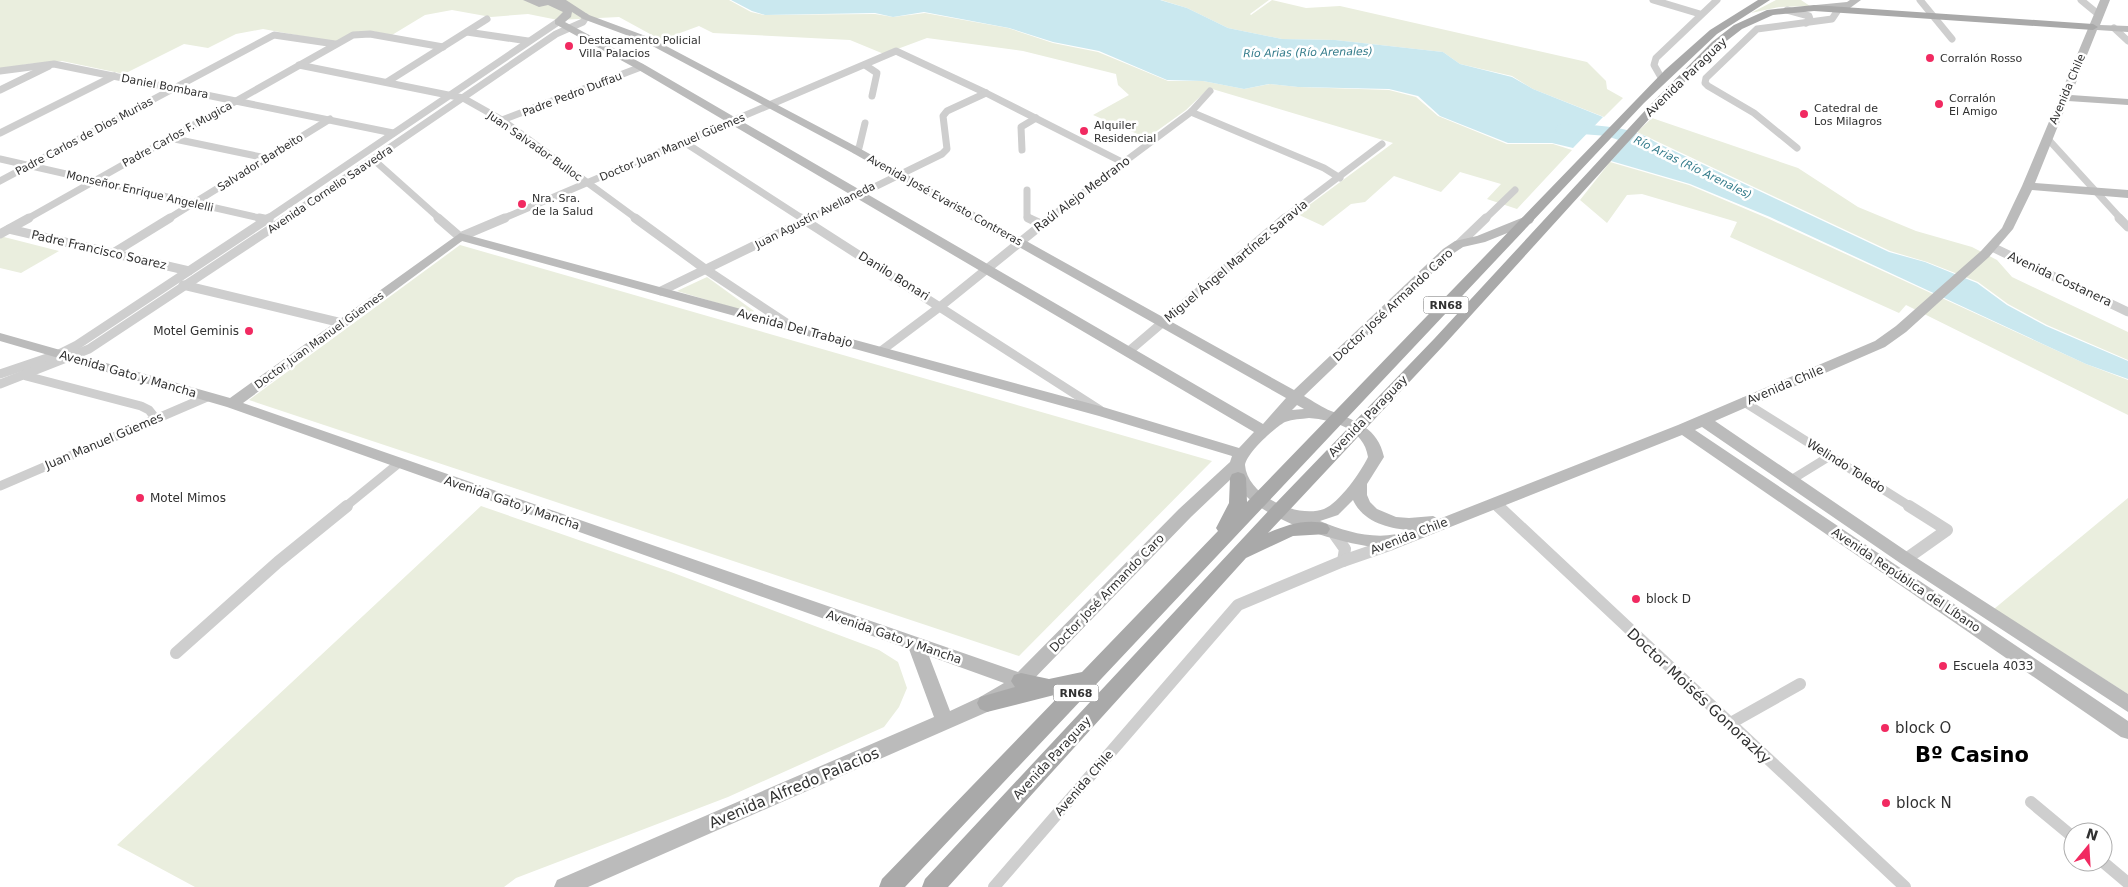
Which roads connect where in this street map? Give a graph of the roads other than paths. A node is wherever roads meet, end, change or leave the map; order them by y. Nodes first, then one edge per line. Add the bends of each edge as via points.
1 (528, 0) edge
2 (1653, 0) edge
3 (1717, 0) edge
4 (1765, 0) edge
5 (1856, 0) edge
6 (1920, 0) edge
7 (2081, 0) edge
8 (2105, 0) edge
9 (556, 1) edge
10 (1812, 4) edge
11 (1833, 8) junction
12 (1786, 10) junction
13 (1700, 14) junction
14 (2098, 14) junction
15 (586, 17) junction
16 (1934, 17) junction
17 (487, 19) dead end
18 (558, 22) junction
19 (1806, 23) junction
20 (570, 27) junction
21 (2093, 27) junction
22 (2114, 28) junction
23 (2128, 29) edge
24 (467, 32) junction
25 (1952, 40) dead end
26 (528, 41) junction
27 (2128, 41) edge
28 (335, 44) junction
29 (443, 46) junction
30 (54, 64) junction
31 (299, 65) junction
32 (864, 65) junction
33 (641, 67) junction
34 (0, 71) edge
35 (114, 76) junction
36 (1662, 79) junction
37 (387, 82) junction
38 (174, 88) junction
39 (0, 90) edge
40 (1210, 91) dead end
41 (986, 93) junction
42 (450, 94) junction
43 (872, 96) dead end
44 (463, 98) junction
45 (2064, 98) junction
46 (237, 100) junction
47 (1640, 101) joint
48 (2128, 102) edge
49 (770, 105) junction
50 (1191, 112) junction
51 (1036, 118) junction
52 (330, 119) junction
53 (502, 120) junction
54 (732, 122) junction
55 (865, 123) dead end
56 (393, 132) junction
57 (0, 133) edge
58 (170, 138) junction
59 (2047, 138) junction
60 (684, 142) junction
61 (1382, 144) dead end
62 (1796, 148) dead end
63 (855, 150) junction
64 (1022, 150) dead end
65 (266, 158) junction
66 (0, 159) edge
67 (374, 160) junction
68 (1124, 163) junction
69 (29, 166) junction
70 (898, 174) junction
71 (1340, 178) junction
72 (94, 181) junction
73 (0, 182) edge
74 (587, 183) junction
75 (2028, 186) junction
76 (1027, 190) dead end
77 (1515, 190) dead end
78 (2096, 191) junction
79 (1555, 193) joint
80 (858, 194) junction
81 (2128, 194) edge
82 (194, 203) junction
83 (265, 219) junction
84 (1528, 220) junction
85 (805, 221) junction
86 (280, 222) junction
87 (1041, 224) junction
88 (2128, 227) edge
89 (10, 229) junction
90 (0, 234) edge
91 (460, 237) junction
92 (1019, 241) junction
93 (1459, 244) junction
94 (1988, 251) junction
95 (113, 253) junction
96 (705, 270) junction
97 (986, 270) junction
98 (190, 271) junction
99 (172, 283) junction
100 (187, 286) junction
101 (662, 291) junction
102 (941, 306) junction
103 (2128, 311) edge
104 (342, 324) junction
105 (1161, 324) junction
106 (792, 327) junction
107 (0, 337) edge
108 (881, 351) junction
109 (1128, 352) junction
110 (66, 356) junction
111 (1, 373) edge
112 (22, 376) junction
113 (0, 384) edge
114 (1296, 396) junction
115 (207, 397) junction
116 (1744, 402) junction
117 (232, 404) junction
118 (1102, 412) junction
119 (1330, 415) junction
120 (156, 419) junction
121 (1276, 419) junction
122 (1704, 421) junction
123 (1356, 428) junction
124 (1683, 429) junction
125 (1264, 431) junction
126 (1830, 456) junction
127 (399, 463) junction
128 (1239, 465) junction
129 (1791, 480) junction
130 (1359, 482) junction
131 (0, 486) edge
132 (1260, 498) junction
133 (1495, 503) junction
134 (1284, 512) junction
135 (1463, 515) junction
136 (1328, 532) junction
137 (1395, 543) junction
138 (1210, 553) junction
139 (1238, 555) junction
140 (1906, 559) junction
141 (1343, 561) junction
142 (2005, 624) junction
143 (1990, 637) junction
144 (916, 645) junction
145 (176, 652) dead end
146 (1090, 679) junction
147 (1021, 681) junction
148 (1800, 684) dead end
149 (1048, 687) junction
150 (2122, 701) edge
151 (987, 703) junction
152 (2088, 703) junction
153 (945, 722) junction
154 (1729, 724) junction
155 (2128, 731) edge
156 (2031, 802) dead end
157 (2063, 829) edge
158 (2113, 870) edge
159 (2128, 883) edge
160 (564, 887) edge
161 (890, 887) edge
162 (933, 887) edge
163 (994, 887) edge
164 (1905, 887) edge

1 - 9 street via 534,3
2 - 13 street
3 - 13 street
4 - 36 main road, Avenida Paraguay / RN68 via 1722,24
5 - 11 street via 1850,5
6 - 16 street
7 - 14 street
8 - 14 street, Avenida Chile
9 - 15 street, Avenida José Evaristo Contreras
9 - 18 street via 568,14
10 - 11 main road, Avenida Paraguay / RN68
10 - 12 main road, Avenida Paraguay / RN68
11 - 16 main road, Avenida Paraguay
11 - 19 street via 1832,19
12 - 19 street via 1809,16
12 - 123 main road, Avenida Paraguay / RN68 via 1759,16 1716,44
13 - 36 street via 1656,58 1654,65
14 - 21 street, Avenida Chile
15 - 20 street, Avenida Cornelio Saavedra via 583,22
15 - 49 street, Avenida José Evaristo Contreras via 648,40
16 - 21 main road, Avenida Paraguay
16 - 25 street
17 - 24 street
18 - 20 street
18 - 26 street, Avenida Cornelio Saavedra
19 - 62 street via 1757,29 1706,78 1705,83 1754,114
20 - 33 street
20 - 44 street, Avenida Cornelio Saavedra
21 - 22 street
21 - 45 street, Avenida Chile
22 - 23 street
22 - 27 street
24 - 26 street
24 - 29 street
26 - 42 street, Avenida Cornelio Saavedra
28 - 29 street, Padre Carlos F. Mugica via 353,35 370,34
28 - 31 street, Padre Carlos F. Mugica
28 - 38 street, Padre Carlos de Dios Murias via 274,35
29 - 37 street
30 - 34 street, Daniel Bombara
30 - 35 street, Daniel Bombara
30 - 39 street
31 - 37 street, Juan Salvador Bulloc
31 - 46 street, Padre Carlos F. Mugica
32 - 41 street, Doctor Juan Manuel Güemes via 896,51
32 - 43 street via 876,73
32 - 49 street, Doctor Juan Manuel Güemes
33 - 53 street, Padre Pedro Duffau
33 - 54 street
35 - 38 street, Daniel Bombara
35 - 57 street
36 - 47 main road, Avenida Paraguay / RN68
37 - 42 street, Juan Salvador Bulloc
38 - 46 street, Daniel Bombara
38 - 69 street, Padre Carlos de Dios Murias
40 - 50 street, Raúl Alejo Medrano
41 - 51 street
41 - 70 street, Juan Agustín Avellaneda via 947,111 943,116 947,149 942,154
42 - 44 street, Juan Salvador Bulloc
42 - 56 street, Avenida Cornelio Saavedra
44 - 53 street, Juan Salvador Bulloc
44 - 67 street, Avenida Cornelio Saavedra
45 - 48 street
45 - 59 street, Avenida Chile
46 - 52 street, Daniel Bombara
46 - 58 street, Padre Carlos F. Mugica
47 - 79 main road, Avenida Paraguay / RN68
49 - 54 street, Doctor Juan Manuel Güemes
49 - 63 street, Avenida José Evaristo Contreras
50 - 68 street, Raúl Alejo Medrano
50 - 71 street via 1324,168
51 - 64 street via 1021,127
51 - 68 street
52 - 56 street, Daniel Bombara
52 - 65 street, Salvador Barbeito
53 - 74 street, Juan Salvador Bulloc
54 - 60 street, Doctor Juan Manuel Güemes
54 - 80 street
55 - 63 street via 859,148
56 - 83 street, Avenida Cornelio Saavedra
58 - 65 street
58 - 72 street, Padre Carlos F. Mugica
59 - 75 street, Avenida Chile
59 - 78 street
60 - 74 street, Doctor Juan Manuel Güemes
60 - 85 street, Danilo Bonari
61 - 71 street, Miguel Ángel Martínez Saravia
63 - 70 street, Avenida José Evaristo Contreras
65 - 82 street, Salvador Barbeito
66 - 69 street, Monseñor Enrique Angelelli
67 - 86 street, Avenida Cornelio Saavedra
67 - 91 street, Avenida Del Trabajo
68 - 87 street, Raúl Alejo Medrano
69 - 72 street, Monseñor Enrique Angelelli
69 - 73 street, Padre Carlos de Dios Murias
70 - 80 street, Juan Agustín Avellaneda
70 - 92 street, Avenida José Evaristo Contreras
71 - 105 street, Miguel Ángel Martínez Saravia via 1297,207
72 - 82 street, Monseñor Enrique Angelelli
72 - 89 street, Padre Carlos F. Mugica
74 - 91 street, Doctor Juan Manuel Güemes
74 - 96 street, Juan Salvador Bulloc
75 - 78 street
75 - 94 street, Avenida Chile via 2007,229
76 - 87 street via 1027,216
77 - 93 street
78 - 81 street
78 - 88 street
79 - 84 main road, Avenida Paraguay / RN68
80 - 85 street, Juan Agustín Avellaneda
80 - 97 street
82 - 83 street, Monseñor Enrique Angelelli
82 - 95 street, Salvador Barbeito
83 - 86 street, Monseñor Enrique Angelelli
83 - 98 street, Avenida Cornelio Saavedra
84 - 93 street, Doctor José Armando Caro via 1481,239
84 - 119 main road, Avenida Paraguay / RN68
85 - 96 street, Juan Agustín Avellaneda
85 - 102 street, Danilo Bonari
86 - 100 street, Avenida Cornelio Saavedra
87 - 92 street, Raúl Alejo Medrano
89 - 90 street, Padre Carlos F. Mugica
89 - 95 street, Padre Francisco Soarez
91 - 101 street, Avenida Del Trabajo
91 - 104 street, Doctor Juan Manuel Güemes
92 - 97 street, Raúl Alejo Medrano
92 - 105 street, Avenida José Evaristo Contreras
93 - 114 street, Doctor José Armando Caro
94 - 103 street, Avenida Costanera
94 - 116 street, Avenida Chile via 1896,333 1873,348
95 - 98 street, Padre Francisco Soarez
96 - 101 street, Juan Agustín Avellaneda
96 - 106 street, Juan Salvador Bulloc
97 - 102 street, Raúl Alejo Medrano
97 - 109 street
98 - 99 street, Avenida Cornelio Saavedra
99 - 100 street, Padre Francisco Soarez
99 - 110 street, Avenida Cornelio Saavedra via 77,345
100 - 104 street, Padre Francisco Soarez
100 - 110 street, Avenida Cornelio Saavedra via 89,350
101 - 106 street, Avenida Del Trabajo
102 - 108 street, Raúl Alejo Medrano
102 - 118 street, Danilo Bonari
104 - 117 street, Doctor Juan Manuel Güemes
105 - 109 street, Miguel Ángel Martínez Saravia
105 - 114 street, Avenida José Evaristo Contreras
106 - 108 street, Avenida Del Trabajo
107 - 110 street, Avenida Gato y Mancha
108 - 118 street, Avenida Del Trabajo
109 - 125 street
110 - 111 street
110 - 112 street
110 - 115 street, Avenida Gato y Mancha
111 - 112 street
112 - 113 street
112 - 120 street via 141,406
114 - 119 street, Avenida José Evaristo Contreras
114 - 121 street, Doctor José Armando Caro
115 - 117 street, Avenida Gato y Mancha
115 - 120 street, Juan Manuel Güemes
116 - 122 street, Avenida Chile
116 - 126 street, Welindo Toledo
117 - 127 street, Avenida Gato y Mancha
118 - 128 street, Avenida Del Trabajo
119 - 121 street via 1297,414
119 - 123 street, Avenida José Evaristo Contreras
119 - 132 main road, Avenida Paraguay / RN68
120 - 131 street, Juan Manuel Güemes
121 - 125 street, Doctor José Armando Caro
122 - 124 street, Avenida Chile
122 - 129 street, Avenida República del Líbano
123 - 130 street, Avenida José Evaristo Contreras via 1368,436 1376,451 1373,465
123 - 134 main road, Avenida Paraguay / RN68
124 - 133 street, Avenida Chile
124 - 143 street, Avenida República del Líbano
125 - 128 street, Doctor José Armando Caro
126 - 129 street
126 - 140 street, Welindo Toledo via 1948,530
127 - 144 street, Avenida Gato y Mancha
127 - 145 street via 278,562
128 - 132 street via 1245,488
128 - 138 main road via 1235,509
128 - 147 street, Doctor José Armando Caro via 1185,513
129 - 140 street, Avenida República del Líbano
130 - 134 street, Avenida José Evaristo Contreras via 1329,514 1314,516
130 - 135 street via 1358,499 1372,513 1384,519 1415,525
132 - 134 street
132 - 138 main road, Avenida Paraguay / RN68
133 - 135 street, Avenida Chile
133 - 154 street, Doctor Moisés Gonorazky
134 - 136 street
134 - 139 main road, Avenida Paraguay / RN68
135 - 137 street, Avenida Chile
136 - 137 street via 1364,542
136 - 139 main road via 1302,528 1283,532
136 - 141 street via 1344,549
137 - 141 street, Avenida Chile
138 - 146 main road, Avenida Paraguay / RN68
139 - 162 main road, Avenida Paraguay / RN68
140 - 142 street, Avenida República del Líbano
141 - 163 street, Avenida Chile via 1238,605
142 - 143 street via 1990,622 1986,626
142 - 150 street, Avenida República del Líbano
143 - 152 street, Avenida República del Líbano
144 - 147 street, Avenida Gato y Mancha
144 - 153 street
146 - 149 main road
146 - 161 main road, Avenida Paraguay / RN68
147 - 149 main road
147 - 151 street, Avenida Alfredo Palacios
148 - 154 street
149 - 151 main road
150 - 152 street via 2122,709 2115,712
151 - 153 street, Avenida Alfredo Palacios
152 - 155 street, Avenida República del Líbano
153 - 160 street, Avenida Alfredo Palacios
154 - 164 street, Doctor Moisés Gonorazky
156 - 157 street
158 - 159 street

